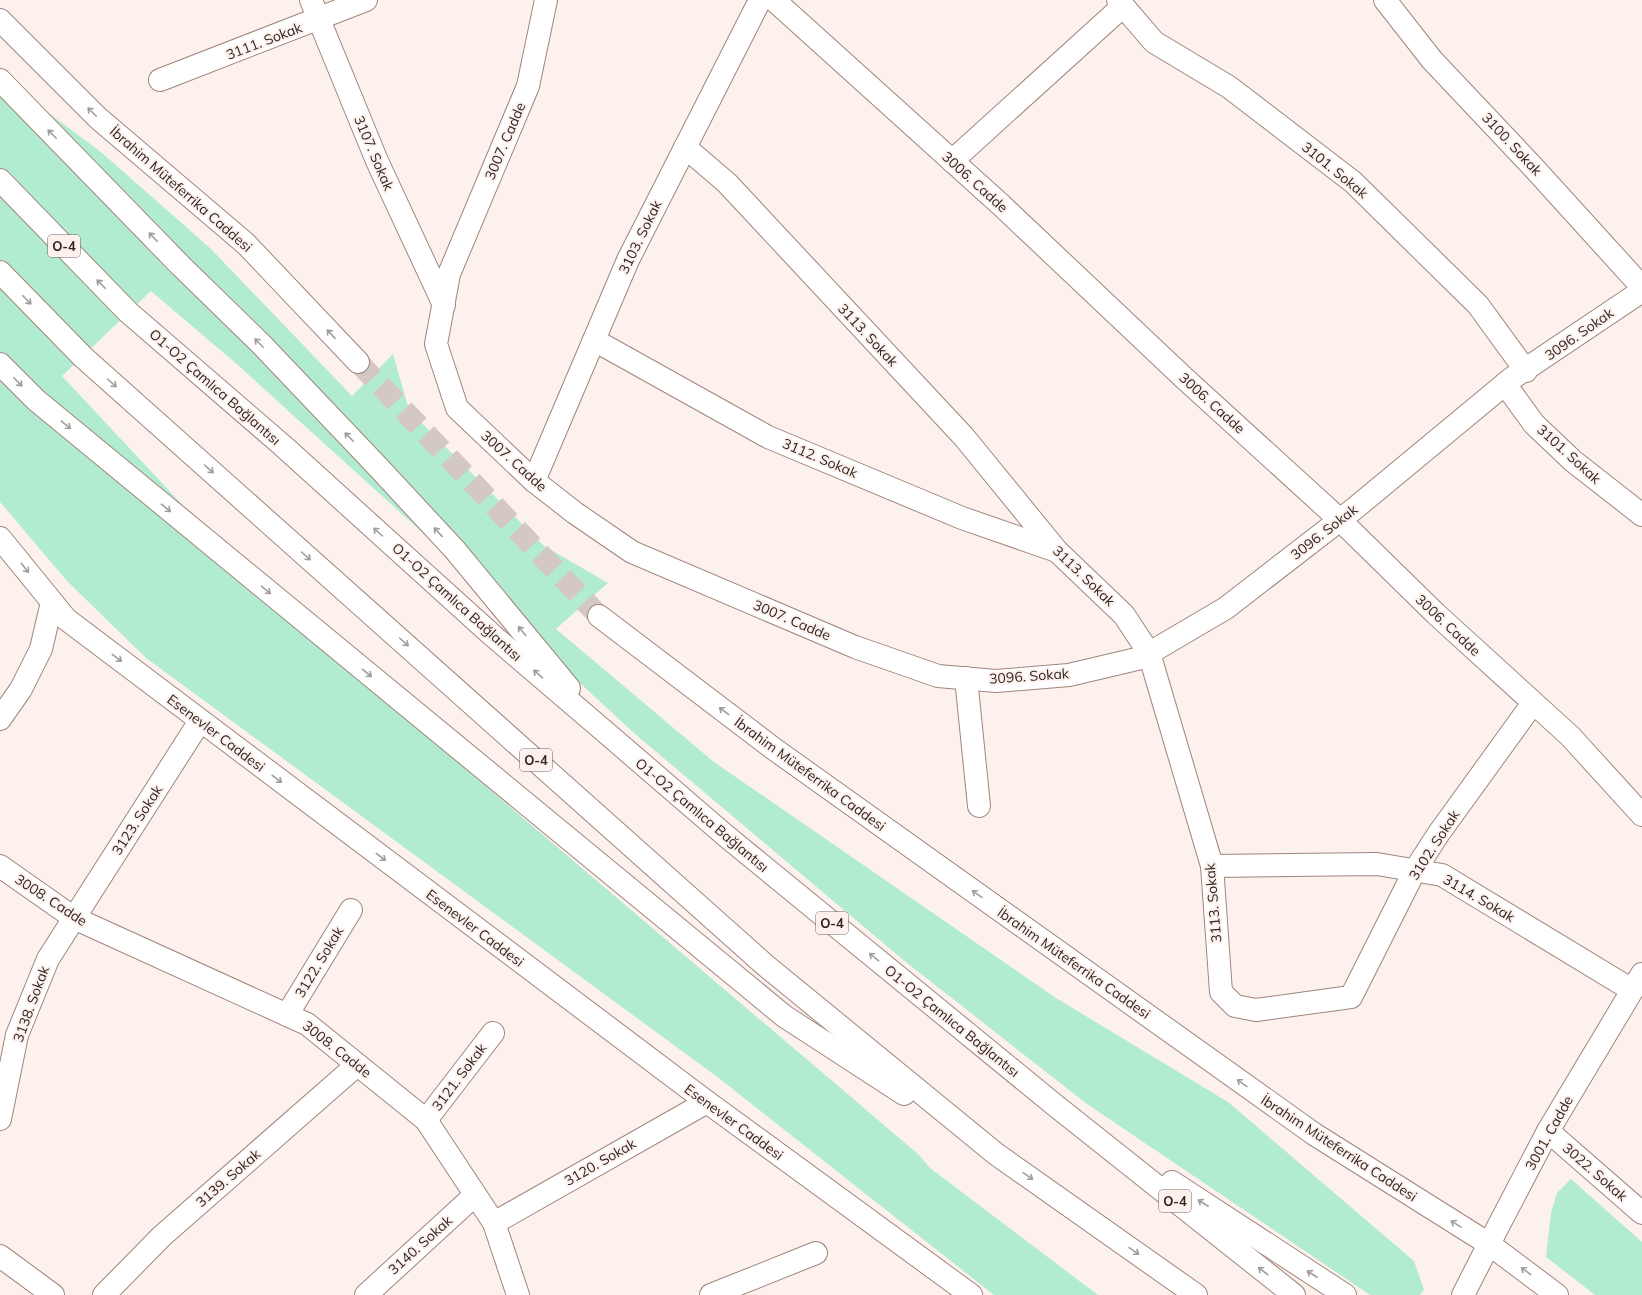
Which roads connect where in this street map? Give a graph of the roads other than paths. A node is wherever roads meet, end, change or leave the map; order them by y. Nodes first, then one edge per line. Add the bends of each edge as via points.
1 (311, 0) edge
2 (366, 0) edge
3 (546, 0) edge
4 (760, 0) edge
5 (774, 0) edge
6 (1385, 0) edge
7 (1121, 3) edge
8 (0, 20) edge
9 (319, 20) junction
10 (0, 80) edge
11 (160, 80) dead end
12 (685, 147) junction
13 (952, 161) junction
14 (0, 180) edge
15 (0, 272) edge
16 (1642, 286) edge
17 (1642, 290) edge
18 (444, 305) junction
19 (594, 340) junction
20 (358, 362) tunnel mouth
21 (0, 364) edge
22 (1526, 371) junction
23 (1505, 384) junction
24 (534, 481) junction
25 (1642, 515) edge
26 (1340, 520) junction
27 (0, 538) edge
28 (1057, 551) junction
29 (52, 602) junction
30 (599, 616) tunnel mouth
31 (1149, 653) junction
32 (966, 678) junction
33 (1533, 703) junction
34 (0, 719) edge
35 (200, 721) junction
36 (610, 736) junction
37 (979, 806) dead end
38 (1642, 815) edge
39 (0, 866) edge
40 (1212, 866) junction
41 (1416, 870) junction
42 (351, 910) dead end
43 (74, 918) junction
44 (1637, 982) edge
45 (1351, 997) joint
46 (287, 1014) junction
47 (493, 1033) dead end
48 (357, 1065) junction
49 (706, 1102) junction
50 (1056, 1106) junction
51 (0, 1119) edge
52 (426, 1120) junction
53 (1548, 1131) junction
54 (996, 1154) junction
55 (475, 1195) junction
56 (1642, 1213) edge
57 (494, 1223) junction
58 (1489, 1244) junction
59 (816, 1254) dead end
60 (0, 1256) edge
61 (53, 1295) edge
62 (104, 1295) edge
63 (366, 1295) edge
64 (518, 1295) edge
65 (711, 1295) edge
66 (971, 1295) edge
67 (1196, 1295) edge
68 (1294, 1295) edge
69 (1345, 1295) edge
70 (1463, 1295) edge
71 (1557, 1295) edge

1 - 9 main road, 3107. Sokak
2 - 9 main road, 3111. Sokak
3 - 18 main road, 3007. Cadde via 528,86 449,274
4 - 12 main road, 3103. Sokak
5 - 13 main road, 3006. Cadde
6 - 16 main road, 3100. Sokak via 1432,60
7 - 13 main road
7 - 22 main road, 3101. Sokak via 1154,42 1229,87 1353,182 1478,305
20 -> 8 main road, İbrahim Müteferrika Caddesi via 246,244 98,118
9 - 11 main road, 3111. Sokak
9 - 18 main road, 3107. Sokak via 376,161
36 -> 10 main road via 455,550 262,345
12 - 19 main road, 3103. Sokak via 628,260
12 - 28 main road, 3113. Sokak via 726,183 964,437
13 - 26 main road, 3006. Cadde
36 -> 14 main road, O1-O2 Çamlıca Bağlantısı / O-4 via 492,635 282,445 128,312
15 -> 54 main road, O-4 via 83,357 766,965
17 - 22 main road, 3096. Sokak
18 - 24 main road, 3007. Cadde via 436,344 457,408
19 - 24 main road, 3103. Sokak
19 - 28 main road, 3112. Sokak via 768,437 962,518
21 -> 54 main road via 36,400 784,1016
22 - 23 main road, 3096. Sokak
23 - 25 main road, 3101. Sokak via 1534,424 1573,461
23 - 26 main road, 3096. Sokak
24 - 32 main road, 3007. Cadde via 632,552 855,647 938,676
26 - 31 main road, 3096. Sokak via 1226,608
26 - 33 main road, 3006. Cadde via 1436,614
27 -> 29 main road, Esenevler Caddesi
28 - 31 main road, 3113. Sokak via 1124,615
29 - 34 main road via 41,649 20,689
29 -> 35 main road, Esenevler Caddesi via 66,619
58 -> 30 main road, İbrahim Müteferrika Caddesi via 1307,1129 774,749
31 - 32 main road, 3096. Sokak via 1141,658 1069,675 996,681
31 - 40 main road, 3113. Sokak
32 - 37 main road
33 - 38 main road, 3006. Cadde via 1570,736
33 - 41 main road, 3102. Sokak via 1439,833
35 - 43 main road, 3123. Sokak
35 -> 49 main road, Esenevler Caddesi
50 -> 36 main road, O1-O2 Çamlıca Bağlantısı / O-4 via 726,836
39 - 43 main road, 3008. Cadde
40 - 41 main road, 3114. Sokak via 1377,864
40 - 45 main road, 3113. Sokak via 1221,992 1235,1006 1256,1010
41 - 44 main road, 3114. Sokak via 1442,875
41 - 45 main road, 3102. Sokak
42 - 46 main road, 3122. Sokak
43 - 46 main road, 3008. Cadde
43 - 51 main road, 3138. Sokak via 48,959 17,1035
44 - 53 main road, 3001. Cadde
46 - 48 main road, 3008. Cadde via 306,1024
47 - 52 main road, 3121. Sokak
48 - 52 main road, 3008. Cadde
48 - 62 main road, 3139. Sokak via 162,1236
49 - 57 main road, 3120. Sokak
49 - 66 main road, Esenevler Caddesi
68 -> 50 main road, O1-O2 Çamlıca Bağlantısı / O-4
69 -> 50 main road
52 - 55 main road, 3008. Cadde
53 - 56 main road, 3022. Sokak
53 - 58 main road, 3001. Cadde
54 -> 67 main road, O-4
55 - 57 main road, 3008. Cadde
55 - 63 main road, 3140. Sokak
57 - 64 main road, 3008. Cadde
58 - 70 main road, 3001. Cadde
71 -> 58 main road, İbrahim Müteferrika Caddesi
59 - 65 main road
60 - 61 main road

